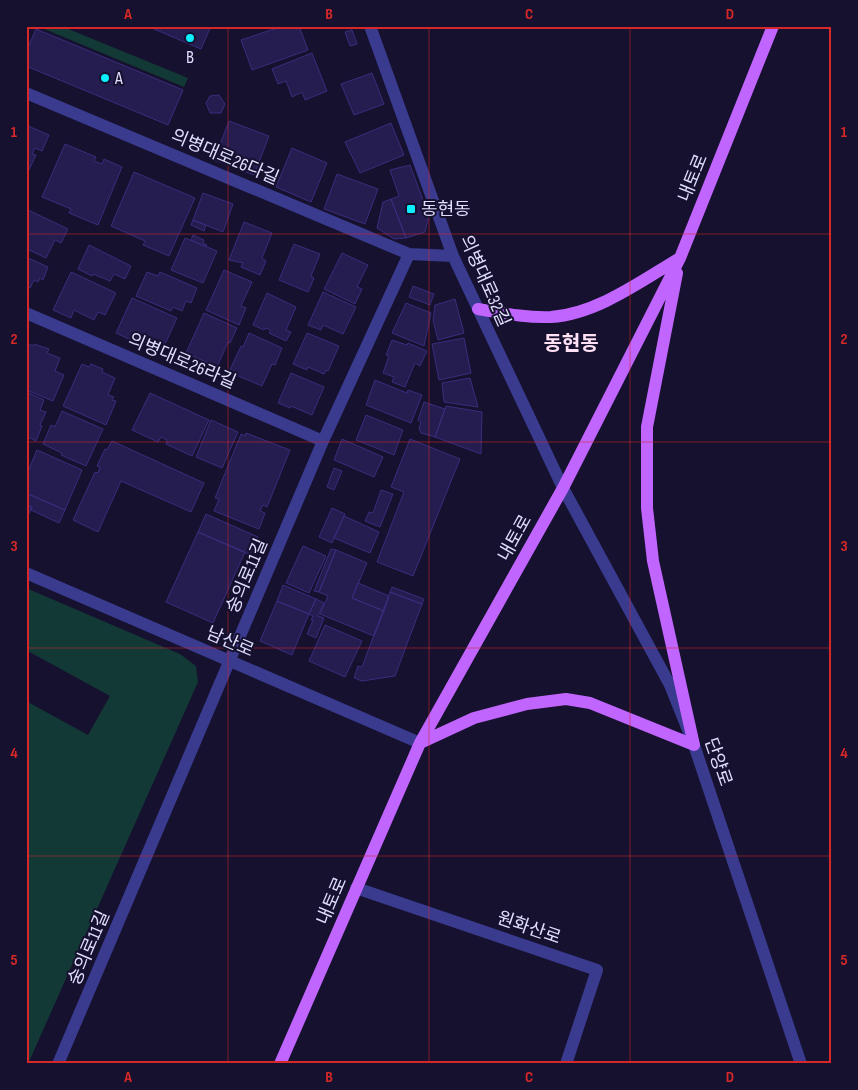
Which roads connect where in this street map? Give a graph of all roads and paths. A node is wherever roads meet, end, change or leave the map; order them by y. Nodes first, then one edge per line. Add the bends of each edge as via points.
1 (370, 26) edge
2 (773, 26) edge
3 (26, 93) edge
4 (409, 254) junction
5 (453, 256) junction
6 (680, 258) junction
7 (478, 309) junction
8 (26, 313) edge
9 (323, 441) junction
10 (563, 488) junction
11 (26, 573) edge
12 (230, 661) junction
13 (420, 743) junction
14 (694, 745) junction
15 (356, 888) junction
16 (58, 1064) edge
17 (280, 1064) edge
18 (566, 1064) edge
19 (801, 1064) edge

1 - 5 street, 의병대로32길
2 - 6 main road, 내토로
3 - 4 street, 의병대로26다길
4 - 5 street
4 - 9 street, 숭의로11길
5 - 7 street, 의병대로32길
6 - 7 main road via 595,307 567,315 532,317
6 - 10 main road, 내토로
6 - 14 main road via 647,427 647,508 652,560
7 - 10 street, 의병대로32길
8 - 9 street, 의병대로26라길
9 - 12 street, 숭의로11길
10 - 13 main road, 내토로
10 - 14 street, 단양로 via 670,685
11 - 12 street, 남산로
12 - 13 street, 남산로
12 - 16 street, 숭의로11길
13 - 14 main road via 474,718 527,704 566,699 590,703
13 - 15 main road, 내토로
14 - 19 street, 단양로
15 - 17 main road, 내토로
15 - 18 street, 원화산로 via 597,970

